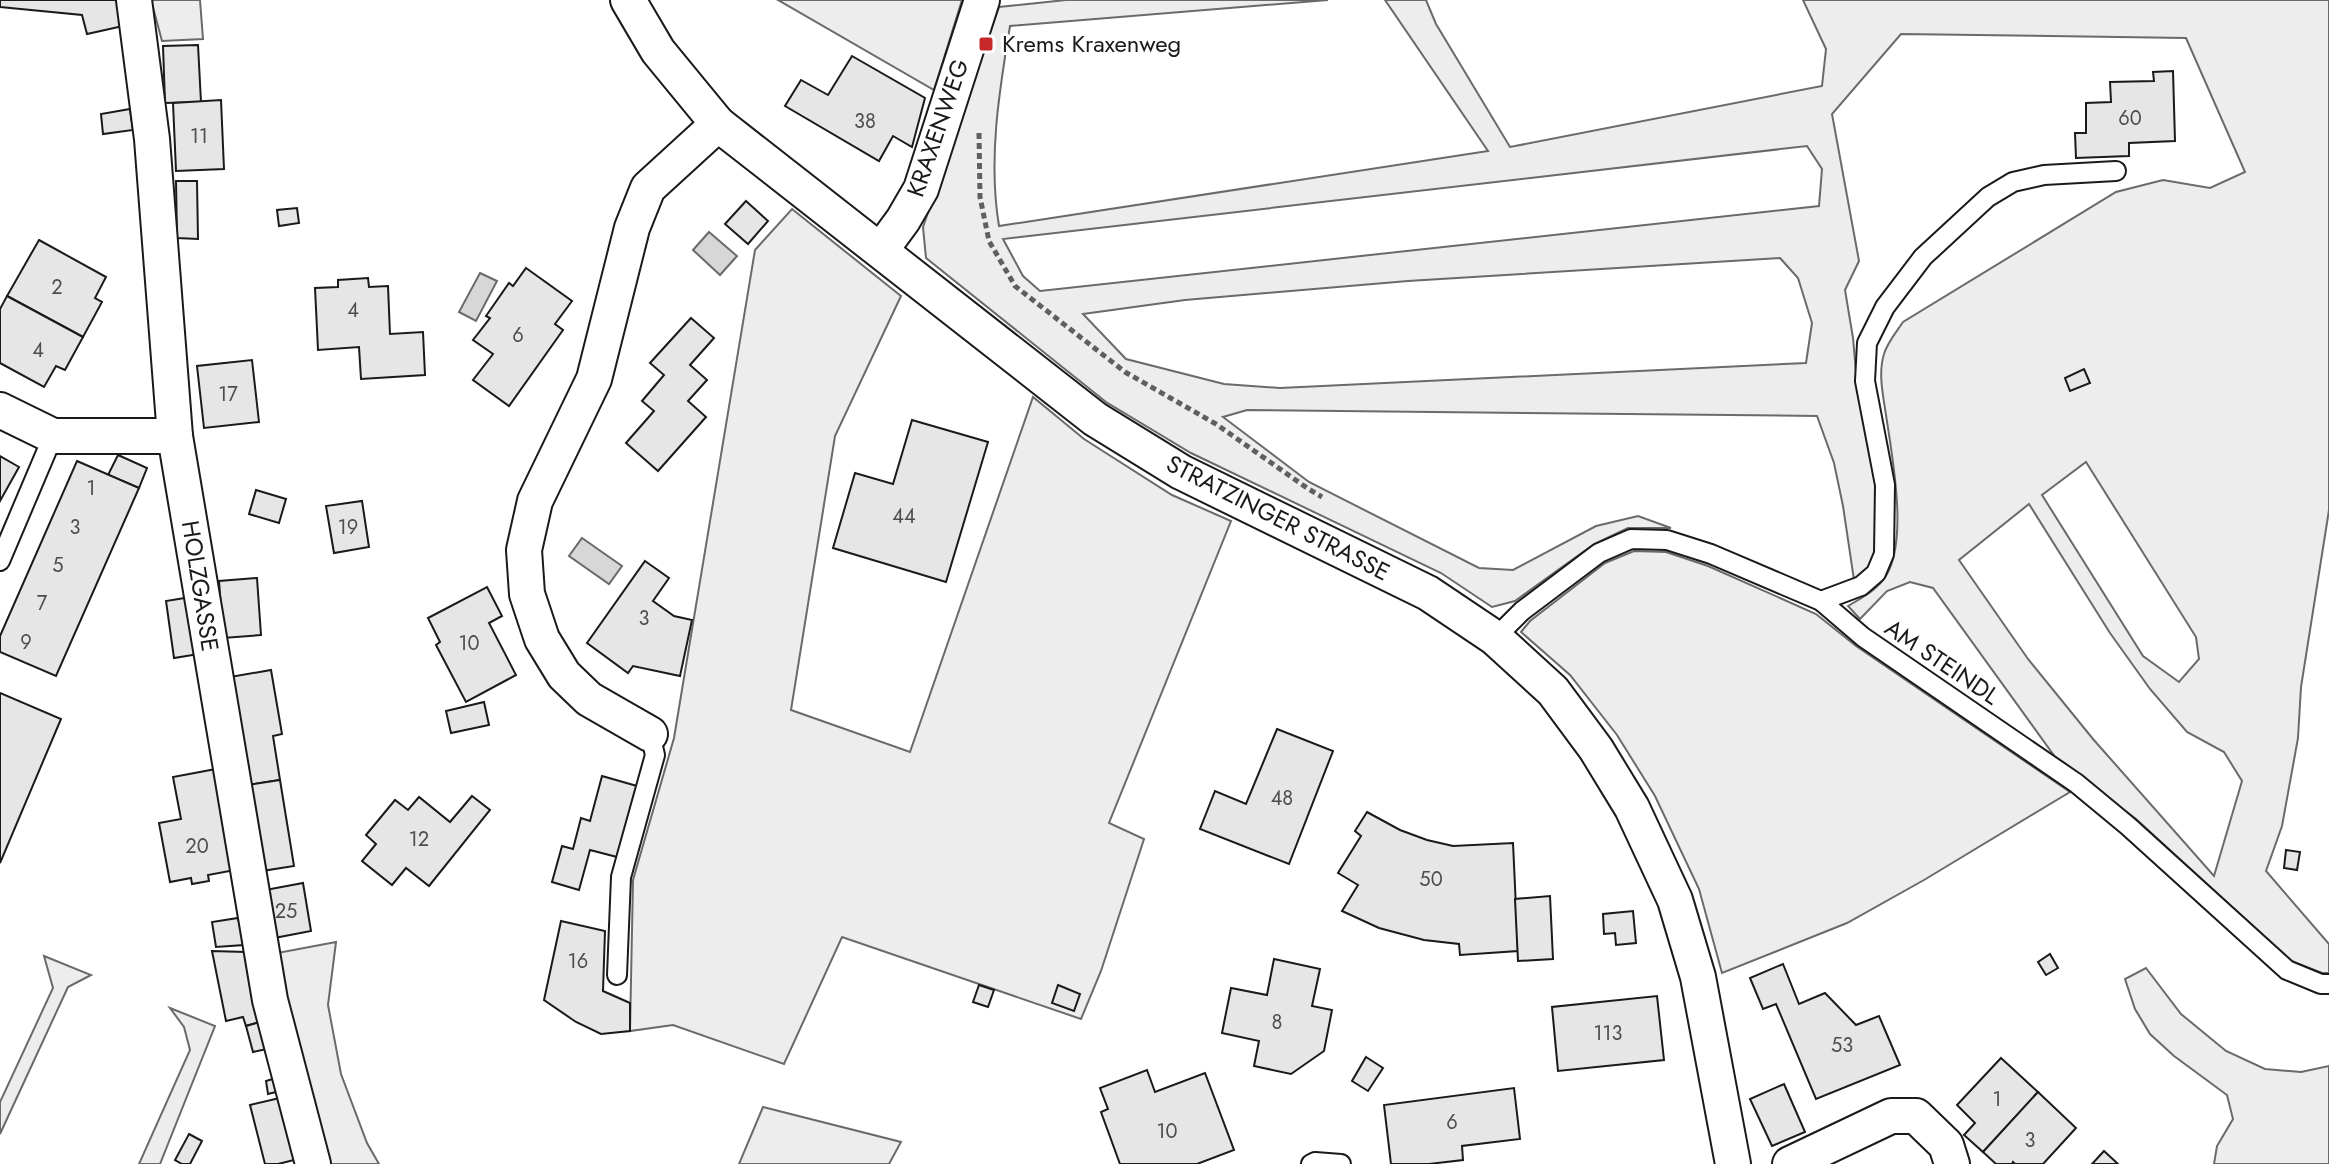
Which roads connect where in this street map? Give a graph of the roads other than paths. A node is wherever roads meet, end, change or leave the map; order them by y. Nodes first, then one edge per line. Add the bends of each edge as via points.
1 (134, 0) edge
2 (628, 0) edge
3 (982, 0) edge
4 (718, 124) junction
5 (2116, 171) dead end
6 (881, 250) junction
7 (0, 410) edge
8 (53, 436) junction
9 (175, 436) junction
10 (0, 561) edge
11 (1821, 601) junction
12 (1495, 638) junction
13 (650, 734) joint
14 (617, 975) dead end
15 (2329, 984) edge
16 (313, 1164) edge
17 (1311, 1164) edge
18 (1341, 1164) edge
19 (1733, 1164) edge
20 (1790, 1164) edge
21 (1952, 1164) edge

1 - 9 street, HOLZGASSE via 152,139
2 - 4 street, STRATZINGER STRASSE via 658,51
3 - 6 street, KRAXENWEG via 921,189
4 - 6 street, STRATZINGER STRASSE
4 - 13 street via 648,188 632,228 594,379 535,501 524,550 527,594 542,639 564,675 589,699
5 - 11 lane via 2013,182 1988,197 1923,257 1885,307 1867,343 1865,381 1885,485 1884,554 1876,573 1861,586
6 - 12 street, STRATZINGER STRASSE via 1095,419 1181,472 1428,593
7 - 8 street
8 - 9 street
8 - 10 lane
9 - 16 street, HOLZGASSE via 270,1000
11 - 12 lane, AM STEINDL via 1711,554 1667,540 1631,539 1599,553
11 - 15 lane, AM STEINDL via 1863,637 2076,783 2287,970
12 - 19 street, STRATZINGER STRASSE via 1553,691 1596,749 1632,808 1675,900 1698,977
13 - 14 lane via 655,755 621,877
17 - 18 lane
20 - 21 street via 1891,1116 1916,1116 1946,1145

